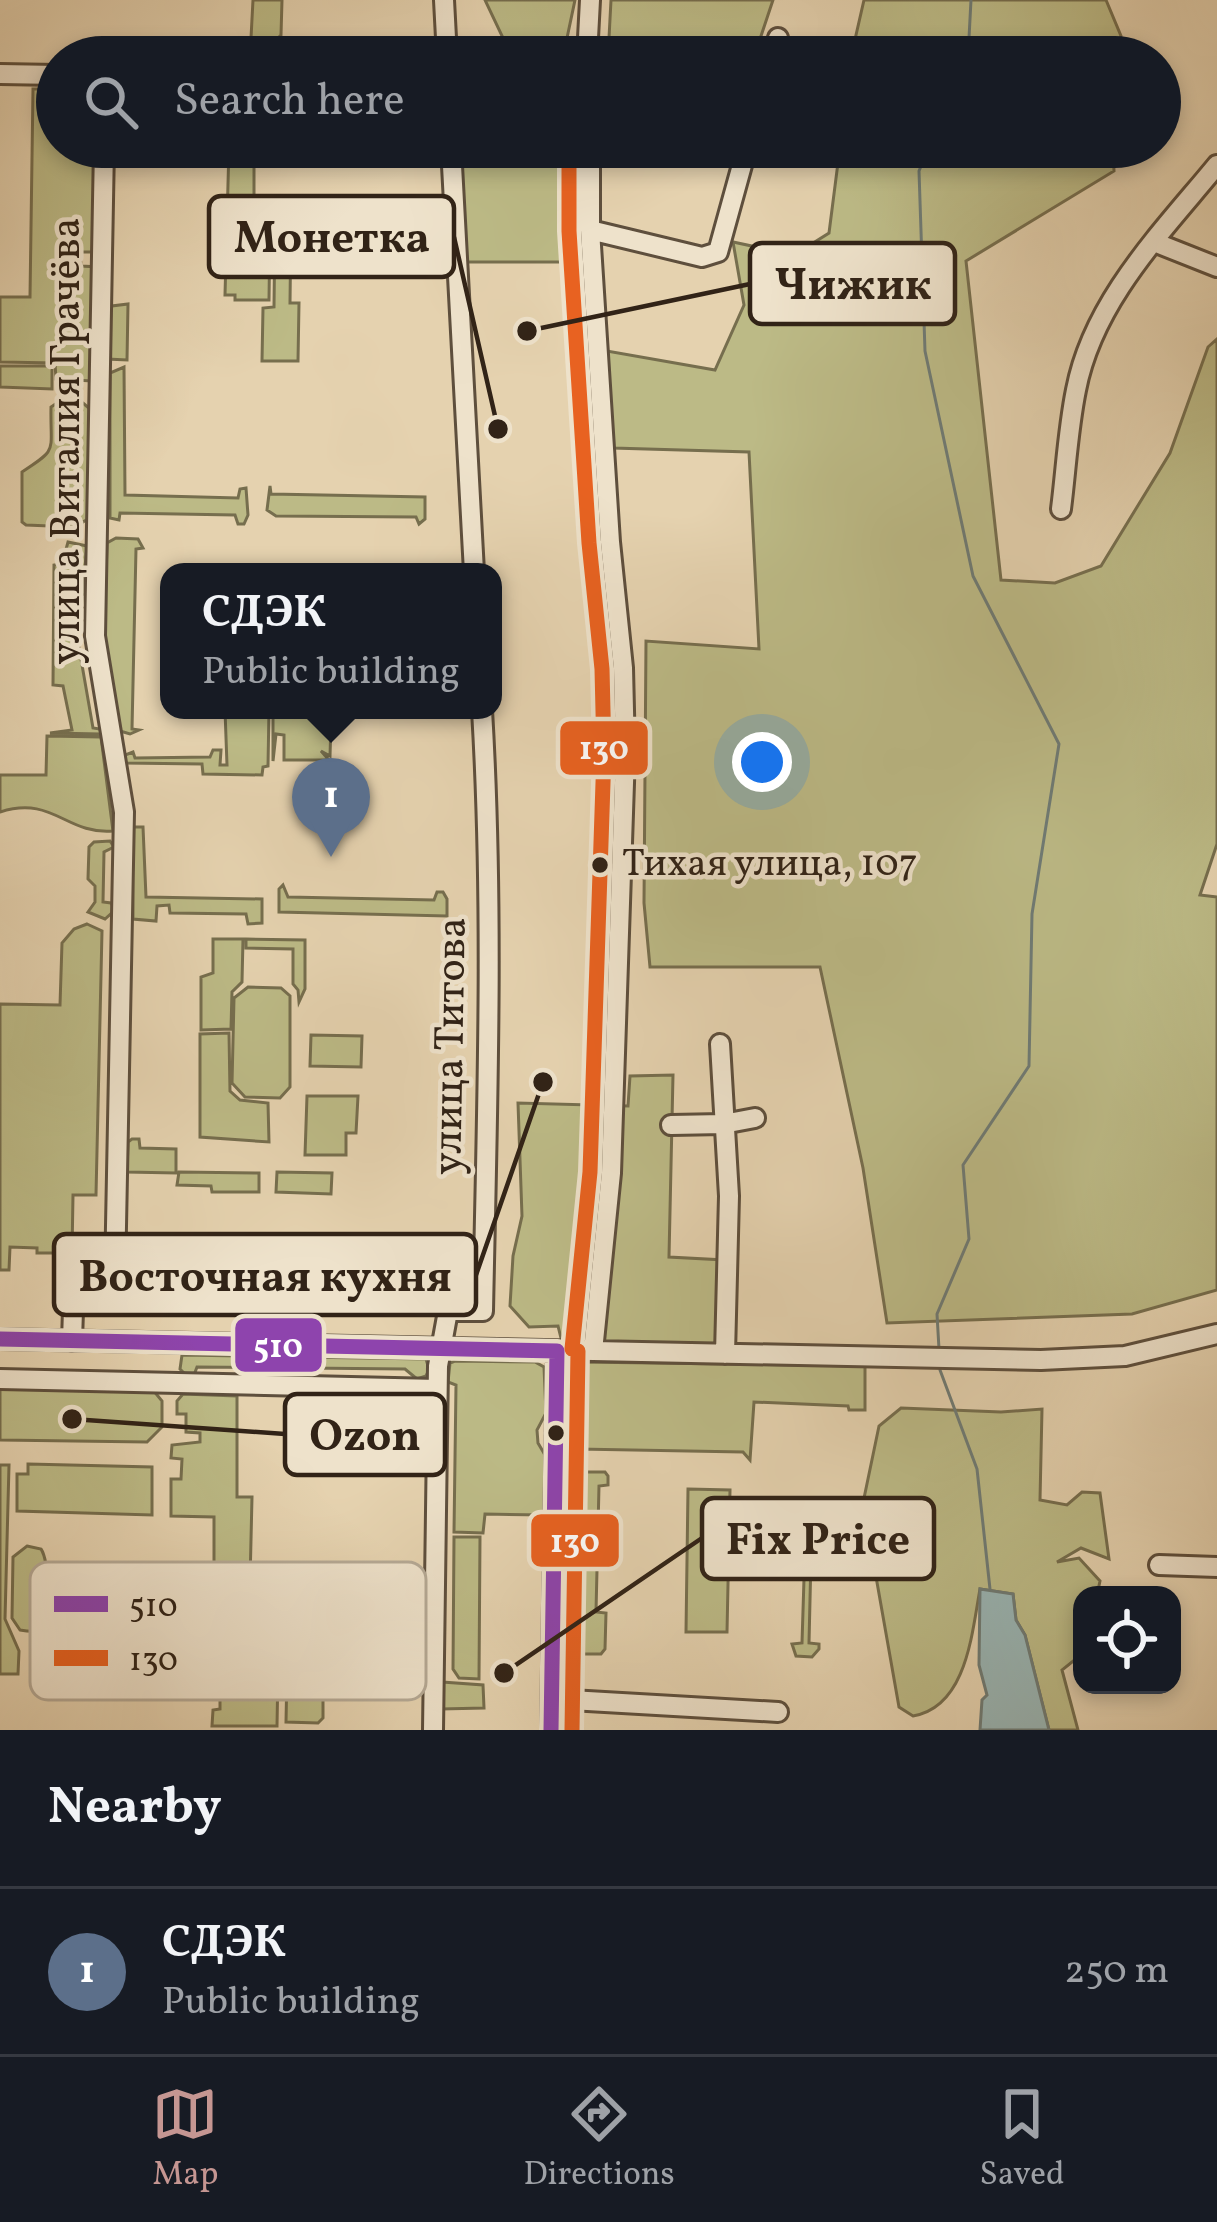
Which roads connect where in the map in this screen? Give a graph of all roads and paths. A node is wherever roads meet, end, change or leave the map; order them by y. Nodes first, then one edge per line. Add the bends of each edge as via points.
1 (444, 0) edge
2 (590, 0) edge
3 (446, 36) edge
4 (588, 36) edge
5 (0, 74) edge
6 (36, 75) edge
7 (1217, 164) edge
8 (104, 168) edge
9 (452, 168) edge
10 (590, 168) edge
11 (741, 168) edge
12 (590, 230) junction
13 (1154, 242) junction
14 (1217, 267) edge
15 (1060, 509) dead end
16 (474, 563) edge
17 (483, 719) edge
18 (720, 1044) dead end
19 (755, 1118) dead end
20 (723, 1124) junction
21 (670, 1125) dead end
22 (1217, 1334) edge
23 (0, 1339) edge
24 (72, 1340) junction
25 (441, 1348) junction
26 (557, 1351) junction
27 (593, 1351) junction
28 (725, 1354) junction
29 (0, 1378) edge
30 (437, 1389) junction
31 (1159, 1564) dead end
32 (1217, 1567) edge
33 (553, 1699) junction
34 (778, 1712) dead end
35 (433, 1730) edge
36 (551, 1730) edge

1 - 3 street
2 - 4 street
5 - 6 street
7 - 13 street
8 - 24 street, улица Виталия Грачёва via 95,636 124,812 116,1278 74,1279
9 - 16 street
10 - 12 street
11 - 12 street via 718,252 702,257
12 - 27 street via 625,753 610,1173
13 - 14 street
13 - 15 street via 1092,338 1076,387
17 - 25 street, улица Титова via 491,938 483,1311 448,1311
18 - 20 street
19 - 20 street
20 - 21 street
20 - 28 street
22 - 28 street via 1083,1360
23 - 24 street
24 - 25 street
25 - 26 street
25 - 30 street
26 - 27 street
26 - 33 street
27 - 28 street
29 - 30 street
30 - 35 street
31 - 32 street
33 - 34 street
33 - 36 street

